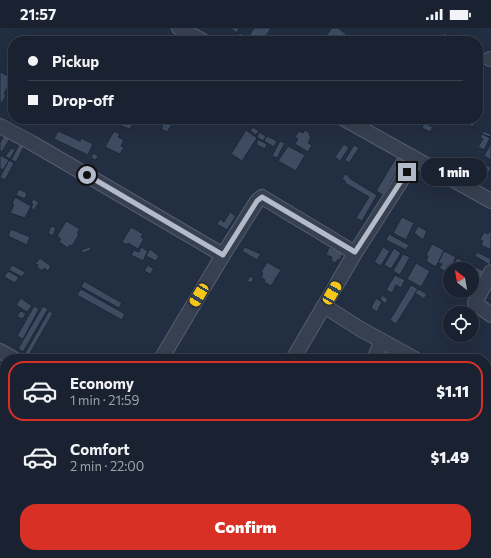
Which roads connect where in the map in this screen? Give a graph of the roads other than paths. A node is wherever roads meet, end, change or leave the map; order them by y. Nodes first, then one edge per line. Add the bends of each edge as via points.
1 (179, 28) edge
2 (194, 36) edge
3 (353, 124) edge
4 (0, 126) edge
5 (415, 159) junction
6 (491, 201) edge
7 (355, 252) junction
8 (223, 255) junction
9 (491, 272) edge
10 (324, 306) junction
11 (491, 315) edge
12 (382, 341) junction
13 (164, 354) edge
14 (297, 354) edge
15 (376, 354) edge
16 (406, 354) edge

1 - 2 street
3 - 5 street
4 - 8 street
5 - 6 street
5 - 7 street
7 - 8 street via 262,197
7 - 10 street
8 - 13 street
9 - 11 street via 475,302
10 - 12 street
10 - 14 street
12 - 15 street
12 - 16 street

